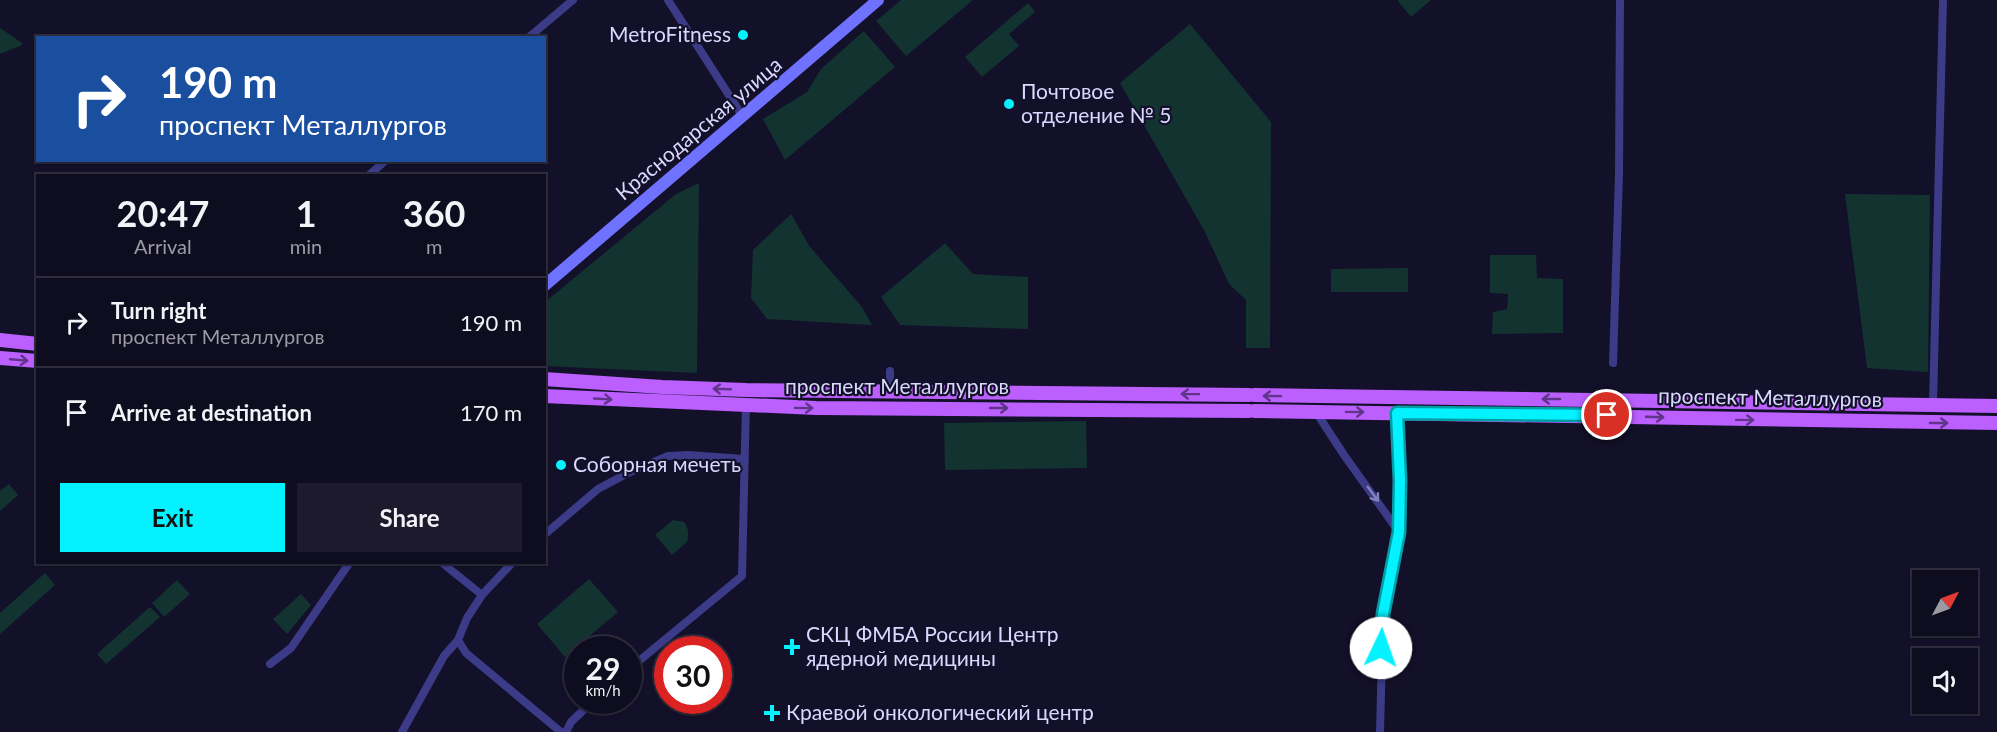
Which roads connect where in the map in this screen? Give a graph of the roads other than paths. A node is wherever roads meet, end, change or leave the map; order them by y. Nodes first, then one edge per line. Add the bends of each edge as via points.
1 (573, 0) edge
2 (668, 0) edge
3 (878, 0) edge
4 (1620, 0) edge
5 (1943, 0) edge
6 (530, 36) edge
7 (743, 117) junction
8 (384, 162) edge
9 (370, 174) edge
10 (546, 284) edge
11 (0, 340) edge
12 (36, 344) edge
13 (0, 358) edge
14 (36, 361) edge
15 (1613, 363) dead end
16 (890, 371) dead end
17 (546, 377) edge
18 (746, 390) junction
19 (890, 392) junction
20 (546, 396) edge
21 (1394, 398) junction
22 (1933, 405) junction
23 (746, 406) junction
24 (1997, 406) edge
25 (1316, 412) junction
26 (1397, 413) junction
27 (1997, 423) edge
28 (744, 459) junction
29 (1399, 532) junction
30 (546, 533) edge
31 (349, 564) edge
32 (443, 564) edge
33 (511, 564) edge
34 (482, 595) junction
35 (458, 640) junction
36 (642, 658) edge
37 (270, 664) dead end
38 (579, 714) edge
39 (402, 732) edge
40 (564, 732) edge
41 (1380, 732) edge

1 - 6 street
2 - 7 street
3 - 7 main road, Краснодарская улица
4 - 15 street
5 - 22 street
7 - 10 main road, Краснодарская улица
8 - 9 street
11 - 12 main road
13 -> 14 main road
16 - 19 street
18 -> 17 main road, проспект Металлургов
18 - 19 main road, проспект Металлургов
18 - 23 street
21 -> 19 main road, проспект Металлургов
20 -> 23 main road, проспект Металлургов
22 -> 21 main road, проспект Металлургов
21 - 26 main road
22 - 24 main road, проспект Металлургов
23 -> 25 main road, проспект Металлургов
23 - 28 street
25 -> 26 main road, проспект Металлургов
25 -> 29 street
26 -> 27 main road, проспект Металлургов
26 - 29 street
28 - 30 street via 668,456 598,489
28 - 36 street via 742,576
29 - 41 street via 1383,614
31 - 37 street via 291,648
32 - 34 street
33 - 34 street
34 - 35 street
35 - 39 street via 444,656
35 - 40 street via 466,653
38 - 40 street

